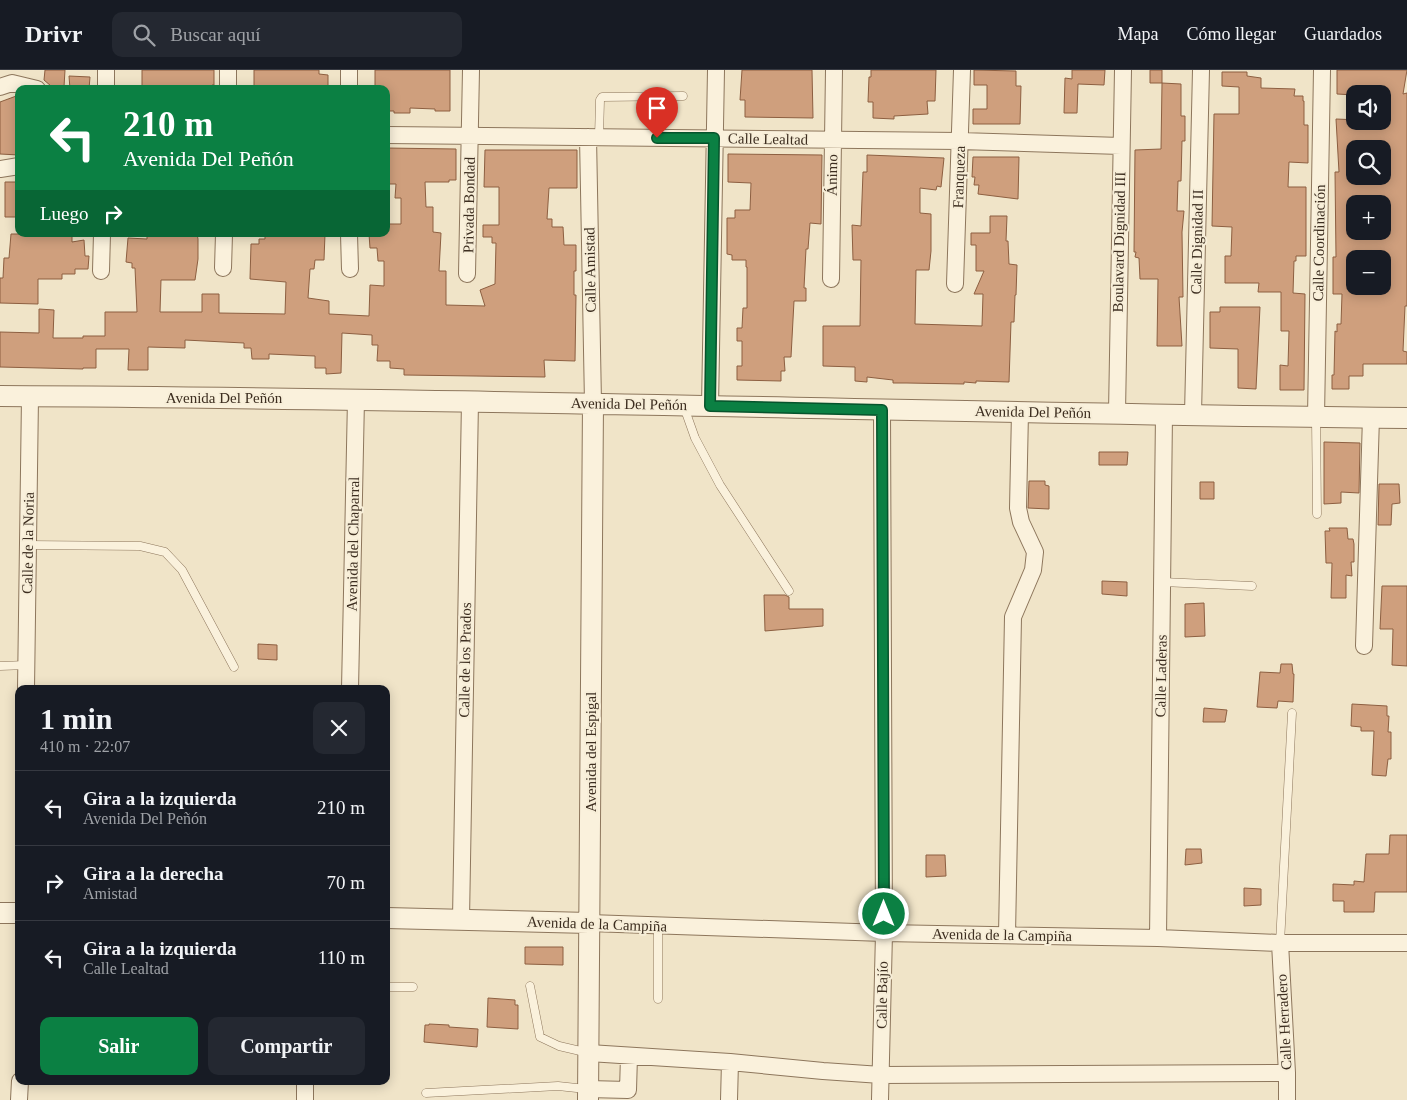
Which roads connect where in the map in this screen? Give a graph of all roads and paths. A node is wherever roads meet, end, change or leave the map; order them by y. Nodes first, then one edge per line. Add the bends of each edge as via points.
1 (106, 70) edge
2 (228, 70) edge
3 (349, 70) edge
4 (471, 70) edge
5 (716, 70) edge
6 (834, 70) edge
7 (962, 70) edge
8 (1123, 70) edge
9 (1201, 70) edge
10 (1322, 70) edge
11 (20, 85) edge
12 (106, 85) edge
13 (228, 85) edge
14 (349, 85) edge
15 (0, 87) edge
16 (683, 96) dead end
17 (390, 135) edge
18 (470, 136) junction
19 (593, 137) junction
20 (714, 138) junction
21 (833, 141) junction
22 (960, 141) junction
23 (1120, 146) junction
24 (15, 167) edge
25 (0, 169) edge
26 (102, 237) edge
27 (224, 237) edge
28 (349, 237) edge
29 (224, 268) dead end
30 (350, 269) dead end
31 (101, 271) dead end
32 (467, 274) dead end
33 (831, 280) dead end
34 (955, 284) dead end
35 (0, 396) edge
36 (30, 396) junction
37 (356, 399) junction
38 (470, 401) junction
39 (593, 403) junction
40 (684, 406) junction
41 (710, 406) junction
42 (882, 410) junction
43 (1020, 412) junction
44 (1117, 413) junction
45 (1164, 414) junction
46 (1193, 414) junction
47 (1316, 417) junction
48 (1371, 417) junction
49 (1407, 418) edge
50 (1317, 514) dead end
51 (28, 545) junction
52 (1162, 582) junction
53 (1252, 586) dead end
54 (790, 591) dead end
55 (1364, 646) dead end
56 (27, 665) junction
57 (0, 666) edge
58 (234, 667) dead end
59 (26, 685) edge
60 (350, 685) edge
61 (1292, 714) dead end
62 (0, 913) edge
63 (15, 913) edge
64 (390, 918) edge
65 (461, 919) junction
66 (590, 924) junction
67 (658, 926) junction
68 (884, 933) junction
69 (1007, 935) junction
70 (1158, 938) junction
71 (1280, 943) junction
72 (1407, 943) edge
73 (530, 986) dead end
74 (390, 987) edge
75 (413, 987) dead end
76 (658, 999) dead end
77 (589, 1053) junction
78 (629, 1056) junction
79 (730, 1062) junction
80 (1287, 1073) junction
81 (880, 1075) junction
82 (20, 1085) edge
83 (305, 1085) edge
84 (426, 1093) dead end
85 (588, 1095) edge
86 (19, 1100) edge
87 (304, 1100) edge
88 (729, 1100) edge
89 (880, 1100) edge
90 (1287, 1100) edge

1 - 12 street
2 - 13 street
3 - 14 street
4 - 18 street, Privada Bondad
5 - 20 street
6 - 21 street, Ánimo
7 - 22 street, Franqueza
8 - 23 street, Boulavard Dignidad III
9 - 46 street, Calle Dignidad II
10 - 47 street, Calle Coordinación
11 - 15 street via 12,83
16 - 19 lane via 602,97
17 - 18 street, Calle Lealtad
18 - 19 street, Calle Lealtad
18 - 32 street, Privada Bondad
19 - 20 street, Calle Lealtad
19 - 39 street, Calle Amistad
20 - 21 street, Calle Lealtad
20 - 41 street
21 - 22 street, Calle Lealtad
21 - 33 street, Ánimo
22 - 23 street, Calle Lealtad
22 - 34 street, Franqueza
23 - 44 street, Boulavard Dignidad III
24 - 25 street
26 - 31 street
27 - 29 street
28 - 30 street
35 - 36 street, Avenida Del Peñón
36 - 37 street, Avenida Del Peñón
36 - 51 street, Calle de la Noria
37 - 38 street, Avenida Del Peñón
37 - 60 street, Avenida del Chaparral
38 - 39 street, Avenida Del Peñón
38 - 65 street, Calle de los Prados
39 - 40 street, Avenida Del Peñón
39 - 66 street, Avenida del Espigal
40 - 41 street, Avenida Del Peñón
40 - 54 lane via 695,438 720,485
41 - 42 street, Avenida Del Peñón
42 - 43 street, Avenida Del Peñón
42 - 68 street, Calle Bajío
43 - 44 street, Avenida Del Peñón
43 - 69 street via 1018,508 1035,552 1033,570 1013,617
44 - 45 street, Avenida Del Peñón
45 - 46 street, Avenida Del Peñón
45 - 52 street, Calle Laderas
46 - 47 street, Avenida Del Peñón
47 - 48 street, Avenida Del Peñón
47 - 50 lane
48 - 49 street, Avenida Del Peñón
48 - 55 street
51 - 56 street, Calle de la Noria
51 - 58 lane via 140,546 165,552 182,570
52 - 53 lane
52 - 70 street, Calle Laderas
56 - 57 lane
56 - 59 street, Calle de la Noria
61 - 71 lane
62 - 63 street
64 - 65 street, Avenida de la Campiña
65 - 66 street, Avenida de la Campiña
66 - 67 street, Avenida de la Campiña
66 - 77 street, Avenida del Espigal
67 - 68 street, Avenida de la Campiña
67 - 76 lane
68 - 69 street, Avenida de la Campiña
68 - 81 street, Calle Bajío
69 - 70 street, Avenida de la Campiña
70 - 71 street, Avenida de la Campiña
71 - 72 street, Avenida de la Campiña
71 - 80 street, Calle Herradero
73 - 77 lane via 540,1037 559,1046
74 - 75 lane
77 - 78 street
77 - 85 street, Avenida del Espigal
78 - 79 street
78 - 85 street via 628,1090
79 - 81 street
79 - 88 street
80 - 81 street
80 - 90 street, Calle Herradero
81 - 89 street, Calle Bajío
82 - 86 street
83 - 87 street
84 - 85 lane via 558,1086

